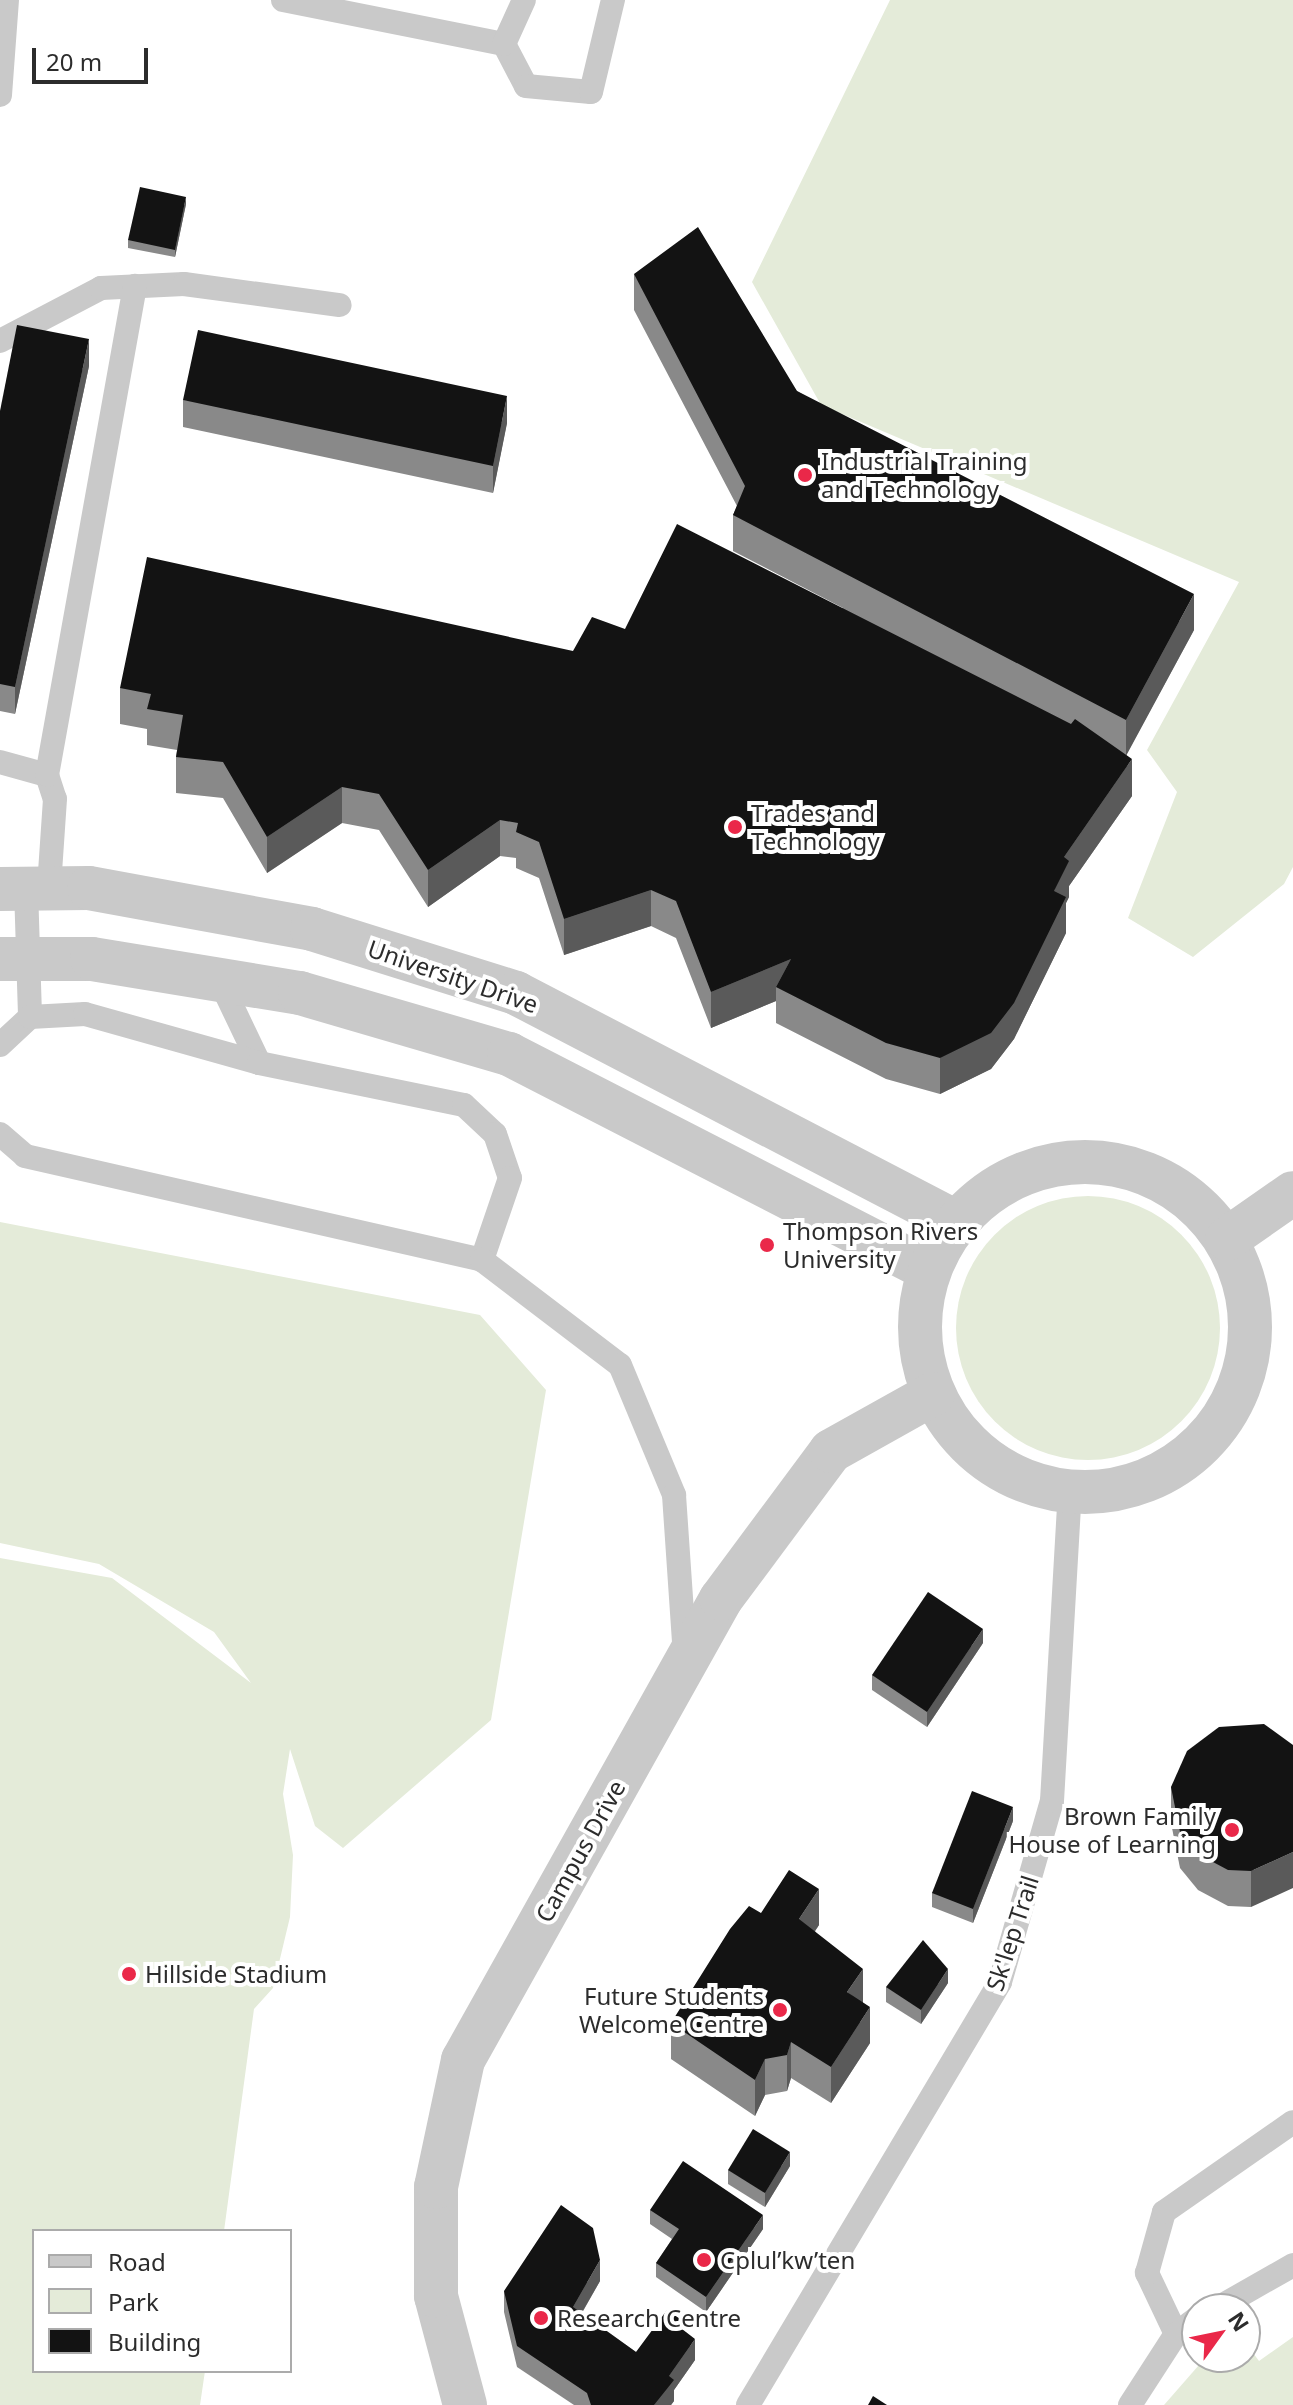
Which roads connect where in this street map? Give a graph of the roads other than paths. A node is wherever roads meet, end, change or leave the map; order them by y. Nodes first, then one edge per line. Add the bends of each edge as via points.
1 (7, 0) edge
2 (283, 0) edge
3 (524, 0) edge
4 (613, 0) edge
5 (504, 44) junction
6 (0, 95) edge
7 (135, 286) junction
8 (340, 305) dead end
9 (0, 341) edge
10 (0, 762) edge
11 (47, 775) junction
12 (25, 888) edge
13 (16, 959) edge
14 (219, 979) junction
15 (30, 1017) junction
16 (0, 1045) edge
17 (259, 1063) junction
18 (0, 1134) edge
19 (1293, 1193) edge
20 (955, 1222) junction
21 (1227, 1239) junction
22 (482, 1260) junction
23 (929, 1270) junction
24 (933, 1394) junction
25 (1070, 1492) junction
26 (685, 1661) junction
27 (1293, 2122) edge
28 (1293, 2265) edge
29 (1244, 2293) edge
30 (1181, 2330) edge
31 (1176, 2334) junction
32 (465, 2405) edge
33 (748, 2405) edge
34 (1130, 2405) edge

1 - 6 lane
2 - 5 lane
3 - 5 lane
4 - 5 lane via 591,92 526,86
7 - 8 lane via 184,284
7 - 9 lane via 101,288
7 - 11 lane
10 - 11 lane
11 - 12 lane via 55,799
12 - 13 lane
12 - 20 street, University Drive via 89,888 312,929 516,993
13 - 14 street via 92,959
13 - 15 lane
14 - 17 lane
14 - 23 street via 300,993 509,1054
15 - 16 lane
15 - 17 lane via 85,1014
17 - 22 lane via 464,1105 495,1134 510,1178
18 - 22 lane via 25,1156
19 - 21 street
20 - 21 street via 995,1186 1043,1165 1095,1160 1147,1172 1192,1199
20 - 23 street
21 - 25 street via 1247,1287 1251,1340 1239,1391 1212,1436 1172,1470 1122,1489
22 - 26 lane via 620,1365 674,1495
23 - 24 street via 921,1353
24 - 25 street via 988,1462 1027,1483
24 - 26 street, Campus Drive via 831,1451 721,1599
25 - 33 lane, Sk'lep Trail via 1052,1801 1000,1982
26 - 32 street, Campus Drive via 463,2060 436,2187 436,2296
27 - 31 lane via 1164,2212 1147,2273
28 - 29 lane
30 - 31 lane
31 - 34 lane

